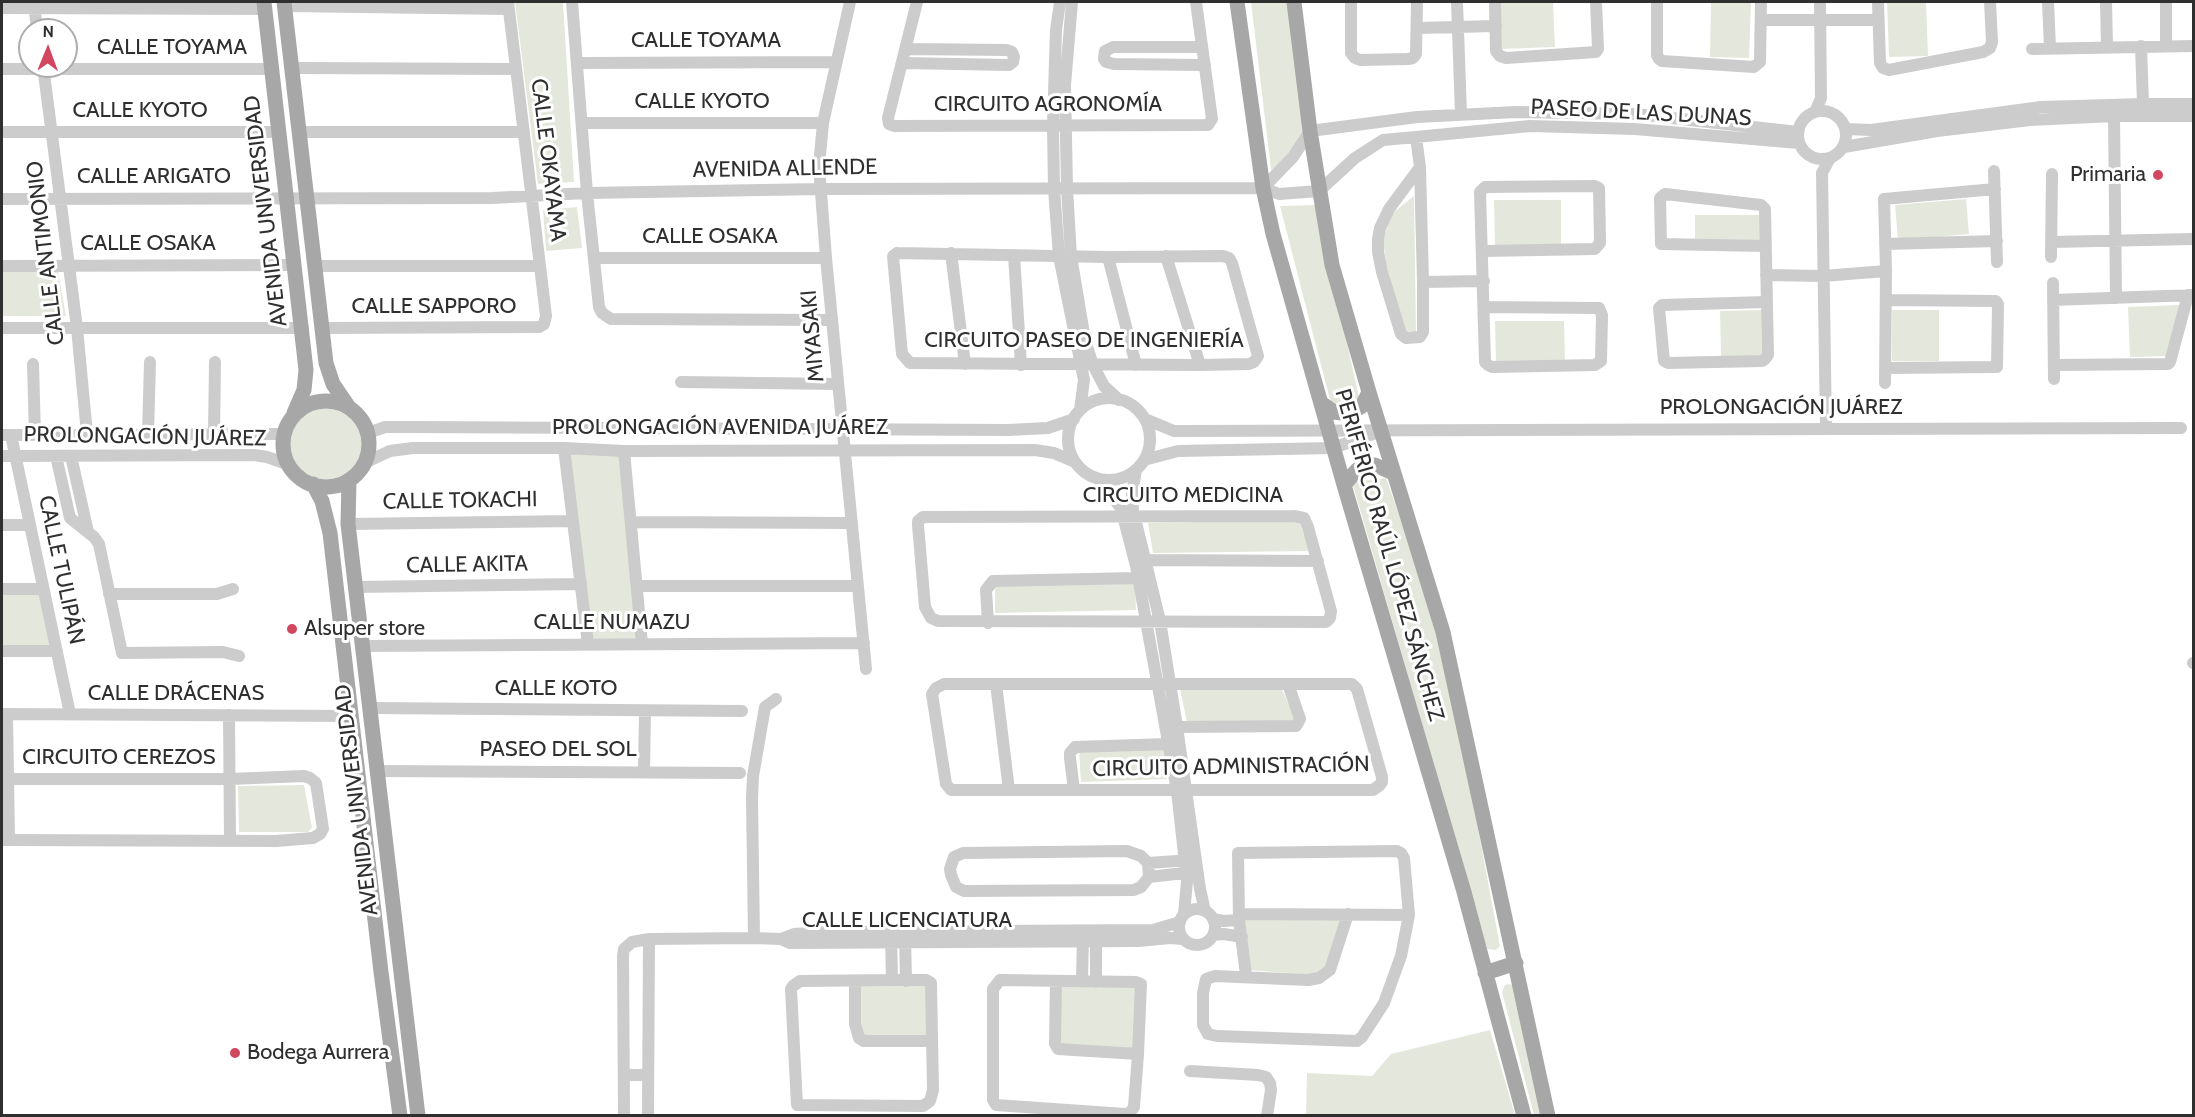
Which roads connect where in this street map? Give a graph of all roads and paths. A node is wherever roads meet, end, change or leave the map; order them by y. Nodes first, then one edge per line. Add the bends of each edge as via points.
1 (572, 2) edge
2 (850, 2) edge
3 (917, 2) edge
4 (1060, 2) edge
5 (1072, 2) edge
6 (1196, 2) edge
7 (1237, 2) edge
8 (1294, 2) edge
9 (1351, 2) edge
10 (1417, 2) edge
11 (1457, 2) edge
12 (1495, 2) edge
13 (1596, 2) edge
14 (1657, 2) edge
15 (1761, 2) edge
16 (1820, 2) edge
17 (1878, 2) edge
18 (1990, 2) edge
19 (2048, 2) edge
20 (2106, 2) edge
21 (2166, 2) edge
22 (285, 4) edge
23 (34, 5) edge
24 (264, 5) edge
25 (508, 5) edge
26 (2, 8) edge
27 (1820, 19) junction
28 (1761, 20) junction
29 (1878, 20) junction
30 (1496, 26) junction
31 (1458, 27) junction
32 (1417, 28) junction
33 (2141, 46) junction
34 (2166, 46) junction
35 (2193, 46) edge
36 (1202, 47) junction
37 (2107, 47) junction
38 (2050, 48) junction
39 (906, 49) junction
40 (2032, 49) dead end
41 (836, 62) junction
42 (577, 63) junction
43 (903, 63) junction
44 (1205, 65) junction
45 (78, 68) edge
46 (292, 68) junction
47 (2, 69) edge
48 (18, 69) edge
49 (272, 69) junction
50 (516, 69) junction
51 (44, 78) edge
52 (1821, 98) junction
53 (2143, 104) junction
54 (2193, 104) edge
55 (1828, 111) junction
56 (2077, 111) junction
57 (1530, 112) junction
58 (1815, 112) junction
59 (1461, 114) junction
60 (2114, 116) junction
61 (2193, 116) edge
62 (1380, 121) junction
63 (582, 123) junction
64 (823, 123) junction
65 (1059, 125) junction
66 (1530, 126) junction
67 (1846, 129) junction
68 (1310, 131) junction
69 (2, 132) edge
70 (52, 132) junction
71 (279, 132) junction
72 (299, 132) junction
73 (524, 132) junction
74 (1416, 136) junction
75 (1798, 137) junction
76 (1383, 140) junction
77 (1844, 147) junction
78 (1813, 157) junction
79 (1830, 158) junction
80 (1419, 167) junction
81 (1994, 171) dead end
82 (1822, 173) junction
83 (2052, 174) dead end
84 (1061, 188) junction
85 (1263, 188) junction
86 (820, 189) junction
87 (1995, 189) junction
88 (1319, 191) junction
89 (587, 193) junction
90 (531, 196) junction
91 (287, 198) junction
92 (307, 198) junction
93 (2, 199) edge
94 (60, 199) junction
95 (2193, 239) edge
96 (1997, 241) junction
97 (2116, 241) junction
98 (2051, 242) junction
99 (1886, 244) junction
100 (1765, 246) junction
101 (1483, 251) junction
102 (951, 253) junction
103 (1014, 255) junction
104 (1065, 256) junction
105 (1166, 256) junction
106 (1108, 257) junction
107 (2051, 257) dead end
108 (594, 258) junction
109 (826, 258) junction
110 (1997, 262) dead end
111 (295, 265) junction
112 (2, 266) edge
113 (68, 266) junction
114 (315, 266) junction
115 (540, 266) junction
116 (1886, 271) junction
117 (1766, 275) junction
118 (1823, 276) junction
119 (1484, 281) junction
120 (1424, 282) junction
121 (2053, 283) dead end
122 (2191, 295) edge
123 (2115, 298) junction
124 (1886, 300) junction
125 (2053, 300) junction
126 (1766, 302) junction
127 (1484, 307) junction
128 (832, 320) junction
129 (544, 324) joint
130 (2, 328) edge
131 (76, 328) junction
132 (303, 328) junction
133 (322, 328) junction
134 (150, 362) dead end
135 (215, 362) dead end
136 (33, 364) dead end
137 (965, 364) junction
138 (1021, 364) junction
139 (1087, 365) junction
140 (1200, 365) junction
141 (2054, 365) junction
142 (1136, 366) junction
143 (1885, 368) junction
144 (2054, 379) dead end
145 (681, 382) dead end
146 (1885, 383) dead end
147 (838, 384) junction
148 (1369, 392) junction
149 (1119, 400) junction
150 (1321, 403) junction
151 (348, 406) junction
152 (294, 414) junction
153 (1077, 415) junction
154 (1145, 419) junction
155 (842, 428) junction
156 (1826, 428) junction
157 (2181, 428) dead end
158 (1328, 430) junction
159 (1381, 432) junction
160 (368, 433) junction
161 (87, 434) junction
162 (148, 434) junction
163 (214, 434) junction
164 (283, 434) junction
165 (6, 435) edge
166 (35, 435) junction
167 (564, 448) junction
168 (1333, 448) junction
169 (845, 450) junction
170 (624, 451) junction
171 (2, 456) edge
172 (15, 456) junction
173 (56, 456) junction
174 (71, 456) junction
175 (1076, 462) junction
176 (364, 463) junction
177 (287, 464) junction
178 (1140, 465) junction
179 (1393, 473) junction
180 (1097, 478) junction
181 (349, 480) junction
182 (313, 484) junction
183 (1344, 485) junction
184 (1130, 517) junction
185 (573, 521) junction
186 (631, 522) junction
187 (852, 523) junction
188 (348, 524) junction
189 (2, 525) edge
190 (30, 525) junction
191 (88, 532) junction
192 (1146, 561) junction
193 (1318, 561) junction
194 (1138, 578) junction
195 (580, 584) junction
196 (637, 586) junction
197 (858, 586) junction
198 (355, 587) junction
199 (2, 589) edge
200 (43, 589) junction
201 (233, 589) dead end
202 (109, 594) junction
203 (1146, 621) junction
204 (1160, 621) junction
205 (988, 623) junction
206 (864, 643) junction
207 (588, 644) junction
208 (642, 644) junction
209 (361, 646) junction
210 (2, 651) edge
211 (57, 651) junction
212 (239, 656) dead end
213 (866, 669) dead end
214 (996, 684) junction
215 (1164, 684) junction
216 (1288, 684) junction
217 (776, 699) dead end
218 (369, 708) junction
219 (645, 710) junction
220 (742, 711) dead end
221 (4, 714) edge
222 (70, 714) junction
223 (230, 715) junction
224 (351, 716) junction
225 (1177, 727) junction
226 (1169, 744) junction
227 (376, 771) junction
228 (644, 771) junction
229 (740, 773) dead end
230 (5, 779) edge
231 (230, 779) junction
232 (1009, 790) junction
233 (1074, 790) junction
234 (1182, 791) junction
235 (5, 839) edge
236 (230, 841) junction
237 (1148, 863) junction
238 (1191, 866) junction
239 (1149, 877) junction
240 (1348, 914) junction
241 (1209, 915) junction
242 (1409, 915) junction
243 (1239, 917) junction
244 (1182, 918) junction
245 (1213, 935) junction
246 (1083, 936) junction
247 (1096, 936) junction
248 (891, 937) junction
249 (905, 937) junction
250 (1242, 937) junction
251 (754, 938) junction
252 (649, 939) junction
253 (1183, 939) junction
254 (1516, 963) junction
255 (1485, 973) junction
256 (1246, 975) junction
257 (892, 980) junction
258 (855, 981) junction
259 (906, 981) junction
260 (1056, 981) junction
261 (1082, 981) junction
262 (1096, 982) junction
263 (931, 1041) junction
264 (1138, 1054) junction
265 (1190, 1071) dead end
266 (624, 1075) junction
267 (648, 1075) junction
268 (415, 1087) junction
269 (396, 1089) junction
270 (400, 1116) edge
271 (418, 1116) edge
272 (624, 1116) edge
273 (648, 1116) edge
274 (1267, 1116) edge
275 (1524, 1116) edge
276 (1548, 1116) edge

1 - 42 street
2 - 41 street, MIYASAKI
3 - 39 street, CIRCUITO AGRONOMÍA
4 - 65 street via 1056,30
5 - 65 street
6 - 36 street, CIRCUITO AGRONOMÍA
7 - 85 main road, PERIFÉRICO RAÚL LÓPEZ SÁNCHEZ
8 - 68 main road, PERIFÉRICO RAÚL LÓPEZ SÁNCHEZ
9 - 32 street via 1354,58 1413,58
10 - 32 street
11 - 31 street
12 - 30 street
13 - 30 street via 1598,49 1591,54 1506,58 1496,51
14 - 28 street via 1657,56 1662,61 1754,67 1760,62
15 - 28 street
16 - 27 street
17 - 29 street
18 - 29 street via 1990,48 1889,70 1880,63
19 - 38 street
20 - 37 street
21 - 34 street
22 - 25 street
22 - 46 main road, AVENIDA UNIVERSIDAD
23 - 24 street
23 - 26 street
24 - 49 main road, AVENIDA UNIVERSIDAD
25 - 50 street, CALLE OKAYAMA
27 - 28 street
27 - 29 street
27 - 52 street
30 - 31 street
31 - 32 street
31 - 59 street
33 - 34 street
33 - 37 street
33 - 53 street
34 - 35 street
36 - 44 street, CIRCUITO AGRONOMÍA
36 - 44 street via 1113,47 1106,51 1104,59 1114,64
37 - 38 street
38 - 40 street
39 - 43 street, CIRCUITO AGRONOMÍA
39 - 43 street via 1007,50 1014,57 1009,65
41 - 42 street, CALLE TOYAMA
41 - 64 street, MIYASAKI
42 - 63 street
43 - 65 street, CIRCUITO AGRONOMÍA via 888,118 894,126
44 - 65 street, CIRCUITO AGRONOMÍA via 1212,119 1208,125
45 - 49 street, CALLE TOYAMA
46 - 50 street
46 - 72 main road, AVENIDA UNIVERSIDAD
47 - 48 street, CALLE TOYAMA
49 - 71 main road, AVENIDA UNIVERSIDAD
50 - 73 street, CALLE OKAYAMA
51 - 70 street, CALLE ANTIMONIO
52 - 55 street
52 - 58 street
53 - 54 street
53 - 56 street
55 - 58 street
55 - 67 street
56 - 60 street
56 - 67 street via 1970,115
56 - 77 street
57 - 59 street, PASEO DE LAS DUNAS
57 - 66 street
57 - 75 street, PASEO DE LAS DUNAS via 1636,114
58 - 75 street via 1803,119
59 - 62 street, PASEO DE LAS DUNAS
60 - 61 street
60 - 97 street
62 - 68 street, PASEO DE LAS DUNAS
62 - 76 street
63 - 64 street, CALLE KYOTO
63 - 89 street
64 - 86 street, MIYASAKI
65 - 84 street
66 - 74 street, PASEO DE LAS DUNAS
66 - 75 street, PASEO DE LAS DUNAS via 1635,129 1739,140
67 - 77 street
68 - 85 street via 1289,163
68 - 88 main road, PERIFÉRICO RAÚL LÓPEZ SÁNCHEZ
69 - 70 street, CALLE KYOTO
70 - 71 street, CALLE KYOTO
70 - 94 street, CALLE ANTIMONIO
71 - 91 main road, AVENIDA UNIVERSIDAD
72 - 73 street
72 - 92 main road, AVENIDA UNIVERSIDAD
73 - 90 street, CALLE OKAYAMA
74 - 76 street, PASEO DE LAS DUNAS
74 - 80 street
75 - 78 street
76 - 88 street, PASEO DE LAS DUNAS via 1355,158
77 - 79 street
78 - 79 street
78 - 82 street
79 - 82 street
80 - 120 street
80 - 120 street via 1389,209 1378,239 1382,272 1401,334 1406,338 1422,336
81 - 87 street
82 - 118 street
83 - 98 street
84 - 85 street, AVENIDA ALLENDE
84 - 86 street, AVENIDA ALLENDE
84 - 104 street
85 - 88 street, AVENIDA ALLENDE via 1279,194
85 - 150 main road, PERIFÉRICO RAÚL LÓPEZ SÁNCHEZ
86 - 89 street, AVENIDA ALLENDE
86 - 109 street, MIYASAKI
87 - 96 street
87 - 99 street via 1884,200
88 - 148 main road, PERIFÉRICO RAÚL LÓPEZ SÁNCHEZ via 1332,265
89 - 90 street, AVENIDA ALLENDE
89 - 108 street
90 - 92 street, AVENIDA ALLENDE
90 - 115 street, CALLE OKAYAMA
91 - 92 street, CALLE ARIGATO
91 - 94 street, CALLE ARIGATO
91 - 111 main road, AVENIDA UNIVERSIDAD
92 - 114 main road, AVENIDA UNIVERSIDAD
93 - 94 street, CALLE ARIGATO
94 - 113 street, CALLE ANTIMONIO
95 - 97 street
96 - 99 street
96 - 110 street
97 - 98 street
97 - 123 street
98 - 107 street
99 - 116 street
100 - 100 street via 1665,246 1660,242 1660,198 1662,195 1764,206
100 - 117 street
101 - 101 street via 1482,189 1599,188 1600,243 1595,249
101 - 119 street
102 - 103 street, CIRCUITO PASEO DE INGENIERÍA
102 - 137 street
102 - 137 street, CIRCUITO PASEO DE INGENIERÍA via 893,256 902,354 910,363
103 - 104 street, CIRCUITO PASEO DE INGENIERÍA
103 - 138 street
104 - 106 street, CIRCUITO PASEO DE INGENIERÍA
104 - 139 street
105 - 106 street, CIRCUITO PASEO DE INGENIERÍA
105 - 140 street
105 - 140 street, CIRCUITO PASEO DE INGENIERÍA via 1223,256 1232,263 1257,356 1250,364
106 - 142 street
108 - 109 street, CALLE OSAKA
108 - 128 street via 599,307 611,319
109 - 128 street, MIYASAKI
111 - 113 street, CALLE OSAKA
111 - 132 main road, AVENIDA UNIVERSIDAD
112 - 113 street, CALLE OSAKA
113 - 131 street, CALLE ANTIMONIO
114 - 115 street
114 - 133 main road, AVENIDA UNIVERSIDAD
115 - 129 street, CALLE OKAYAMA
116 - 118 street
116 - 124 street
117 - 118 street
117 - 126 street
118 - 156 street
119 - 120 street
119 - 127 street
121 - 125 street
122 - 123 street
122 - 141 street via 2168,364
123 - 125 street
124 - 143 street
124 - 143 street via 1998,304 1997,367
125 - 141 street
126 - 126 street via 1765,359 1664,361 1659,308 1666,304
127 - 127 street via 1488,365 1595,365 1601,361 1599,308
128 - 147 street, MIYASAKI
129 - 133 street, CALLE SAPPORO
130 - 131 street
131 - 132 street
131 - 161 street, CALLE ANTIMONIO
132 - 152 main road, AVENIDA UNIVERSIDAD via 307,380
133 - 151 main road, AVENIDA UNIVERSIDAD via 329,375
134 - 162 street
135 - 163 street
136 - 166 street
137 - 138 street, CIRCUITO PASEO DE INGENIERÍA
138 - 139 street, CIRCUITO PASEO DE INGENIERÍA
139 - 142 street, CIRCUITO PASEO DE INGENIERÍA
139 - 149 street
139 - 153 street
140 - 142 street, CIRCUITO PASEO DE INGENIERÍA
141 - 144 street
143 - 146 street
145 - 147 street
147 - 155 street, MIYASAKI
148 - 150 main road via 1362,406 1349,414 1334,412
148 - 159 main road, PERIFÉRICO RAÚL LÓPEZ SÁNCHEZ
149 - 153 street via 1088,404
149 - 154 street via 1131,405
150 - 158 main road, PERIFÉRICO RAÚL LÓPEZ SÁNCHEZ
151 - 152 main road via 321,402
151 - 160 main road via 361,418
152 - 164 main road
153 - 155 street, PROLONGACIÓN AVENIDA JUÁREZ via 1039,429
153 - 175 street via 1069,434
154 - 158 street via 1174,430
154 - 178 street via 1150,440
155 - 160 street, PROLONGACIÓN AVENIDA JUÁREZ via 385,427
155 - 169 street, MIYASAKI
156 - 157 street, PROLONGACIÓN JUÁREZ
156 - 159 street, PROLONGACIÓN JUÁREZ
158 - 159 street, PROLONGACIÓN JUÁREZ
158 - 168 main road, PERIFÉRICO RAÚL LÓPEZ SÁNCHEZ
159 - 168 street
159 - 179 main road, PERIFÉRICO RAÚL LÓPEZ SÁNCHEZ
160 - 176 main road via 369,449
161 - 162 street, PROLONGACIÓN JUÁREZ
161 - 166 street, PROLONGACIÓN JUÁREZ
162 - 163 street, PROLONGACIÓN JUÁREZ
163 - 164 street, PROLONGACIÓN JUÁREZ
164 - 177 main road
165 - 166 street, PROLONGACIÓN JUÁREZ
165 - 172 street, CALLE TULIPÁN
167 - 170 street, PROLONGACIÓN AVENIDA JUÁREZ
167 - 176 street, PROLONGACIÓN AVENIDA JUÁREZ via 413,448 390,451
167 - 185 street
168 - 178 street via 1178,451
168 - 183 main road, PERIFÉRICO RAÚL LÓPEZ SÁNCHEZ
169 - 170 street, PROLONGACIÓN AVENIDA JUÁREZ
169 - 175 street, PROLONGACIÓN AVENIDA JUÁREZ via 1035,450
169 - 187 street, MIYASAKI
170 - 186 street
171 - 172 street, PROLONGACIÓN JUÁREZ
172 - 173 street, PROLONGACIÓN JUÁREZ
172 - 190 street, CALLE TULIPÁN
173 - 174 street, PROLONGACIÓN JUÁREZ
173 - 191 street via 70,518
174 - 177 street, PROLONGACIÓN JUÁREZ via 254,455
174 - 191 street
175 - 180 street
176 - 181 main road
177 - 182 main road via 298,477
178 - 180 street via 1118,479
178 - 184 street
179 - 183 main road via 1375,465 1365,466
179 - 254 main road, PERIFÉRICO RAÚL LÓPEZ SÁNCHEZ via 1443,632
180 - 184 street
181 - 182 main road via 332,486
181 - 188 main road, AVENIDA UNIVERSIDAD
182 - 224 main road, AVENIDA UNIVERSIDAD via 330,533
183 - 255 main road, PERIFÉRICO RAÚL LÓPEZ SÁNCHEZ
184 - 192 street
184 - 193 street, CIRCUITO MEDICINA via 1301,517
184 - 194 street
184 - 205 street, CIRCUITO MEDICINA via 920,518 927,613 938,621
185 - 188 street, CALLE TOKACHI
185 - 195 street
186 - 187 street
186 - 196 street
187 - 197 street, MIYASAKI
188 - 198 main road, AVENIDA UNIVERSIDAD
189 - 190 street
190 - 200 street, CALLE TULIPÁN
191 - 202 street via 99,544
192 - 193 street
192 - 204 street
193 - 204 street, CIRCUITO MEDICINA via 1331,611 1326,622
194 - 203 street
194 - 205 street via 993,581 986,590
195 - 198 street, CALLE AKITA
195 - 207 street
196 - 197 street
196 - 208 street
197 - 206 street, MIYASAKI
198 - 209 main road, AVENIDA UNIVERSIDAD
199 - 200 street
200 - 211 street, CALLE TULIPÁN
201 - 202 street via 217,594
202 - 212 street via 122,653 223,652
203 - 204 street, CIRCUITO MEDICINA
203 - 205 street, CIRCUITO MEDICINA
203 - 215 street
204 - 215 street
206 - 208 street, CALLE NUMAZU
206 - 213 street, MIYASAKI
207 - 208 street, CALLE NUMAZU
207 - 209 street, CALLE NUMAZU
209 - 218 main road, AVENIDA UNIVERSIDAD
210 - 211 street
211 - 222 street, CALLE TULIPÁN
214 - 215 street, CIRCUITO ADMINISTRACIÓN
214 - 232 street
214 - 232 street, CIRCUITO ADMINISTRACIÓN via 944,684 932,694 948,788
215 - 216 street, CIRCUITO ADMINISTRACIÓN
215 - 225 street
215 - 226 street
216 - 225 street via 1300,718 1296,726
216 - 234 street, CIRCUITO ADMINISTRACIÓN via 1352,684 1357,689 1382,777 1380,785 1373,790
217 - 251 street via 765,707 753,776
218 - 219 street, CALLE KOTO
218 - 227 main road, AVENIDA UNIVERSIDAD
219 - 220 street, CALLE KOTO
219 - 228 street
221 - 222 street, CALLE DRÁCENAS
221 - 230 street, CIRCUITO CEREZOS
222 - 223 street, CALLE DRÁCENAS
223 - 224 street, CALLE DRÁCENAS
223 - 231 street, CIRCUITO CEREZOS
224 - 269 main road, AVENIDA UNIVERSIDAD
225 - 234 street
226 - 233 street via 1075,747 1070,753
226 - 234 street
227 - 228 street, PASEO DEL SOL
227 - 268 main road, AVENIDA UNIVERSIDAD
228 - 229 street, PASEO DEL SOL
230 - 231 street, CIRCUITO CEREZOS
230 - 235 street, CIRCUITO CEREZOS
231 - 236 street, CIRCUITO CEREZOS
231 - 236 street, CIRCUITO CEREZOS via 310,778 316,783 323,829 313,838 298,840
232 - 233 street, CIRCUITO ADMINISTRACIÓN
233 - 234 street, CIRCUITO ADMINISTRACIÓN
234 - 238 street
235 - 236 street, CIRCUITO CEREZOS
237 - 238 street
237 - 239 street
237 - 239 street via 1127,852 969,852 954,857 950,869 952,882 964,891 1125,891 1141,887
238 - 239 street
238 - 241 street
238 - 244 street
240 - 242 street
240 - 243 street
240 - 256 street via 1330,970 1324,976 1308,980
241 - 243 street via 1223,921
241 - 244 street via 1191,910
241 - 245 street via 1215,927
242 - 243 street via 1404,858 1397,850 1238,853
242 - 256 street via 1401,956 1384,1003 1357,1041 1208,1034 1203,1025 1206,979 1215,975
243 - 250 street
244 - 247 street, CALLE LICENCIATURA via 1153,930
244 - 253 street via 1179,931
245 - 250 street
245 - 253 street via 1203,944
246 - 247 street, CALLE LICENCIATURA
246 - 249 street, CALLE LICENCIATURA
246 - 261 street
247 - 253 street, CALLE LICENCIATURA
247 - 262 street
248 - 249 street, CALLE LICENCIATURA
248 - 251 street, CALLE LICENCIATURA via 790,943
248 - 257 street
249 - 259 street
250 - 256 street
251 - 252 street, CALLE LICENCIATURA
252 - 266 street via 627,945 623,956
252 - 267 street
254 - 255 main road
254 - 276 main road, PERIFÉRICO RAÚL LÓPEZ SÁNCHEZ
255 - 275 main road, PERIFÉRICO RAÚL LÓPEZ SÁNCHEZ
257 - 258 street
257 - 259 street
258 - 263 street via 859,1038
258 - 263 street via 800,981 791,989 797,1105 923,1106 930,1101 933,1090
259 - 263 street via 930,982
260 - 261 street
260 - 264 street via 1058,1049
260 - 264 street via 1000,980 995,984 996,1105 1130,1113 1134,1107
261 - 262 street
262 - 264 street via 1141,985
265 - 274 street via 1266,1077 1271,1090
266 - 267 street
266 - 272 street
267 - 273 street
268 - 269 main road
268 - 271 main road, AVENIDA UNIVERSIDAD
269 - 270 main road, AVENIDA UNIVERSIDAD

